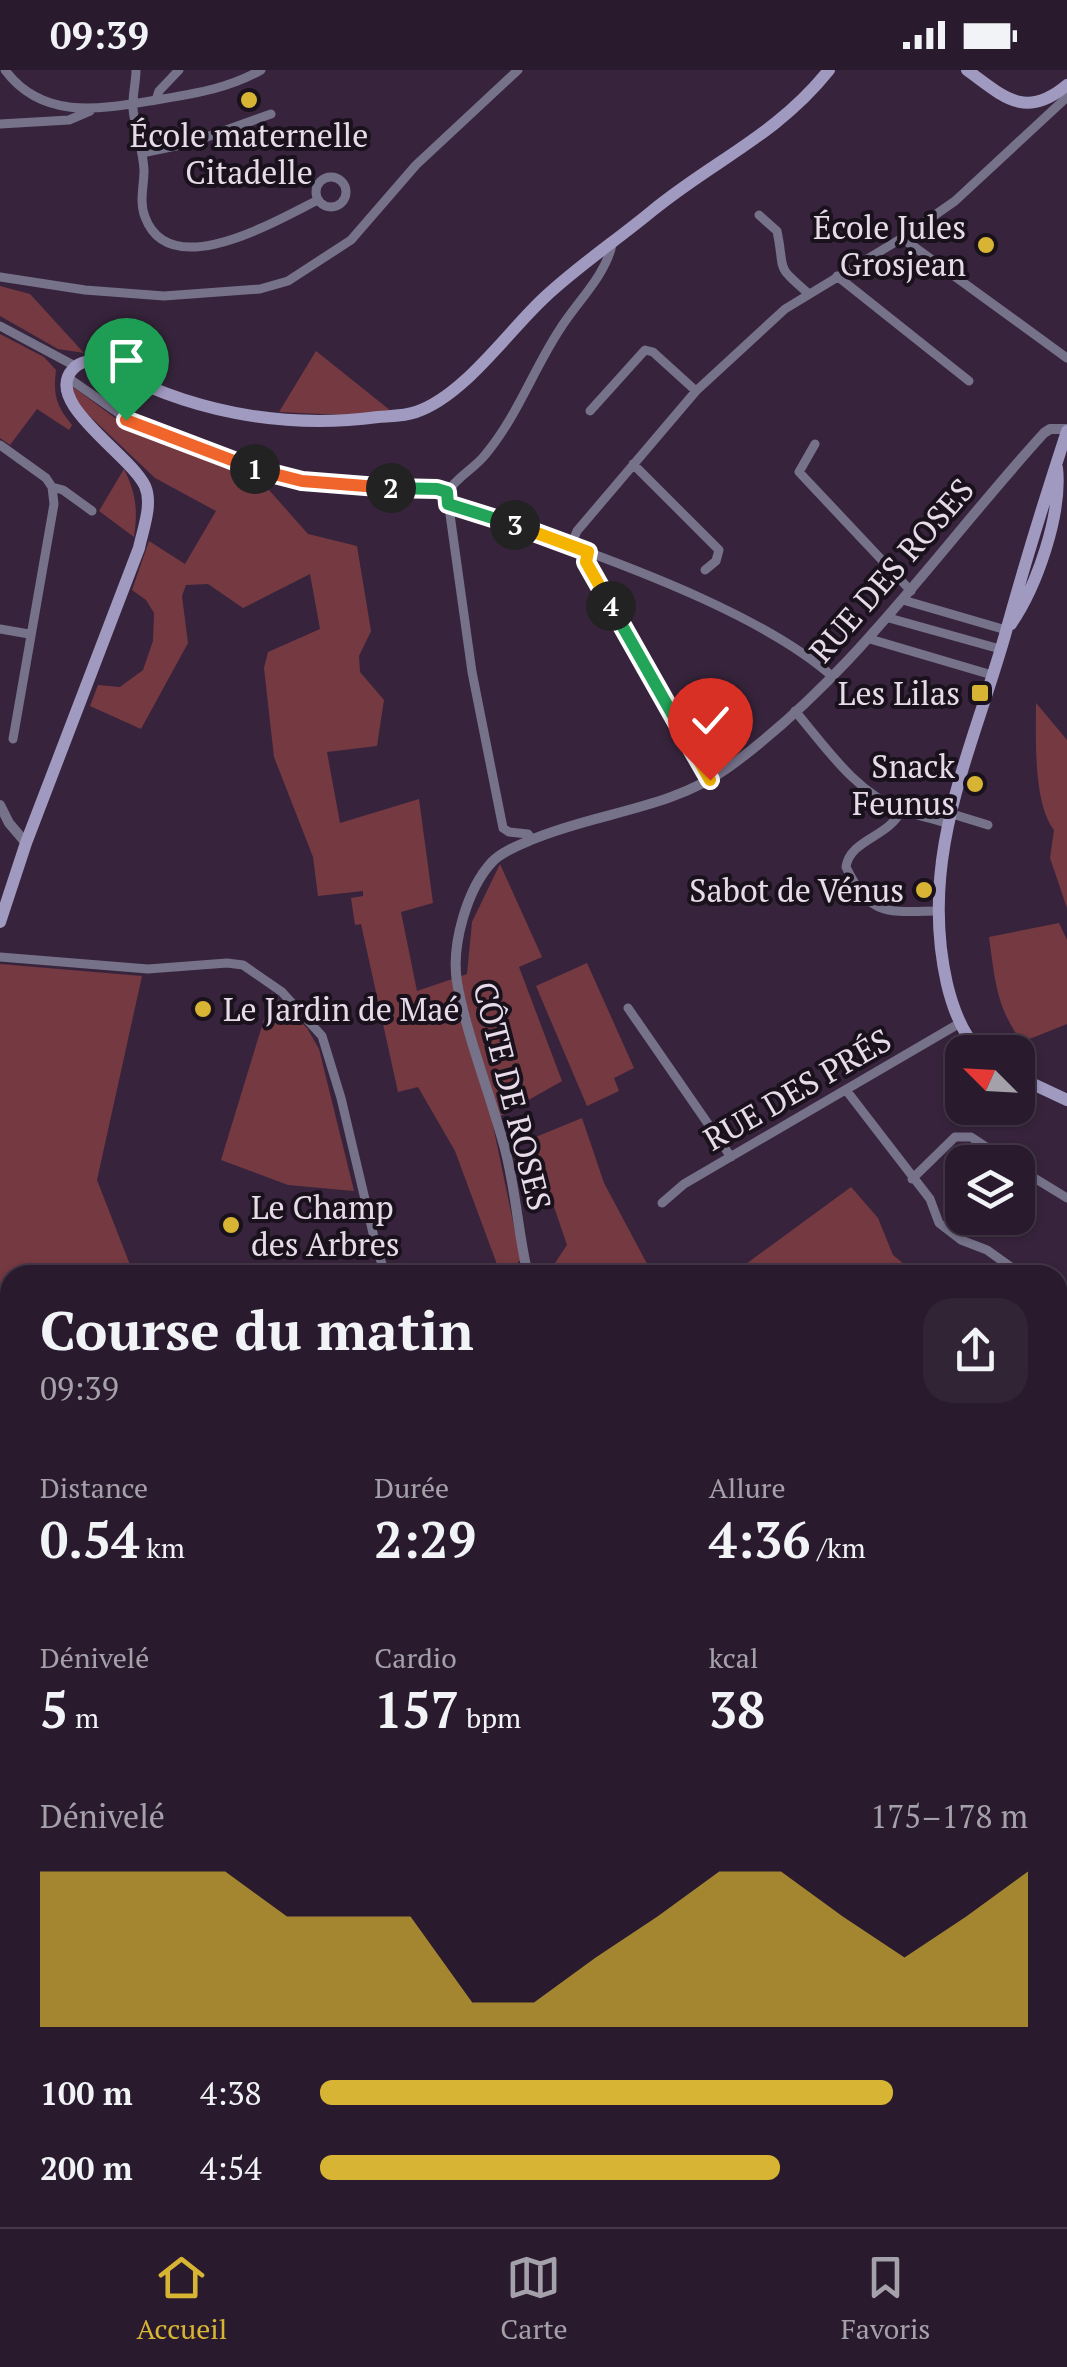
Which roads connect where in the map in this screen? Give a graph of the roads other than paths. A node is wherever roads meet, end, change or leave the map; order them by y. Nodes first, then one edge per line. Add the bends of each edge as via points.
1 (5, 70) edge
2 (136, 70) edge
3 (180, 70) edge
4 (260, 70) edge
5 (518, 70) edge
6 (828, 70) edge
7 (967, 70) edge
8 (1067, 85) edge
9 (1067, 97) edge
10 (156, 100) junction
11 (133, 104) junction
12 (92, 110) junction
13 (270, 114) dead end
14 (0, 124) edge
15 (142, 153) junction
16 (318, 200) dead end
17 (758, 215) dead end
18 (902, 238) junction
19 (612, 244) junction
20 (837, 276) junction
21 (0, 277) edge
22 (809, 294) junction
23 (0, 326) edge
24 (1067, 358) edge
25 (71, 371) junction
26 (969, 381) dead end
27 (696, 392) junction
28 (590, 412) dead end
29 (1067, 430) edge
30 (0, 444) edge
31 (815, 444) dead end
32 (633, 464) junction
33 (52, 487) junction
34 (448, 498) junction
35 (92, 511) dead end
36 (571, 545) junction
37 (588, 552) junction
38 (705, 570) dead end
39 (907, 596) junction
40 (889, 618) junction
41 (0, 629) edge
42 (1006, 630) junction
43 (29, 634) junction
44 (870, 639) junction
45 (1000, 648) junction
46 (992, 675) junction
47 (833, 678) junction
48 (796, 712) junction
49 (12, 739) dead end
50 (710, 780) junction
51 (0, 806) edge
52 (901, 810) junction
53 (947, 818) junction
54 (988, 824) dead end
55 (532, 839) junction
56 (26, 843) junction
57 (7, 877) edge
58 (938, 910) junction
59 (0, 922) edge
60 (0, 957) edge
61 (628, 1008) dead end
62 (960, 1023) junction
63 (968, 1035) edge
64 (1035, 1085) edge
65 (846, 1090) junction
66 (1067, 1100) edge
67 (946, 1145) edge
68 (983, 1145) edge
69 (945, 1146) edge
70 (731, 1157) junction
71 (1035, 1178) edge
72 (912, 1179) junction
73 (1067, 1198) edge
74 (662, 1203) dead end
75 (382, 1265) edge
76 (526, 1265) edge
77 (1008, 1265) edge

1 - 12 street via 46,102
2 - 11 street
3 - 10 street
4 - 10 street via 212,90
5 - 21 street via 416,165 351,240 288,281 248,291 164,296
6 - 19 main road via 758,139
7 - 8 main road via 1015,102 1042,102
9 - 18 street via 986,175
10 - 11 street
11 - 12 street
11 - 15 street
12 - 14 street via 69,120
13 - 15 street
15 - 16 street via 145,217 172,243 213,246
17 - 22 street via 777,232 780,266
18 - 20 street
18 - 24 street
19 - 25 main road via 546,296 448,394 416,412 279,421 167,397 101,363
19 - 34 street via 609,259 558,330 505,425 486,454 452,484
20 - 22 street
20 - 26 street
22 - 27 street
23 - 25 street
25 - 34 street via 126,420 264,472
25 - 56 main road via 65,388 72,408 135,468 147,490 146,516
27 - 28 street via 645,350
27 - 32 street
29 - 39 street, RUE DES ROSES via 1044,433
29 - 42 main road via 1044,550
30 - 33 street
31 - 39 street via 798,472
32 - 36 street
32 - 38 street via 719,550
33 - 35 street
33 - 43 street
34 - 36 street
34 - 55 street via 503,828
36 - 37 street
37 - 47 street via 766,633
37 - 50 street via 586,562
39 - 40 street, RUE DES ROSES
39 - 42 street
40 - 44 street, RUE DES ROSES
40 - 45 street
41 - 43 street
42 - 45 main road
43 - 49 street
44 - 46 street
44 - 47 street, RUE DES ROSES
45 - 46 main road
46 - 53 main road
47 - 48 street, RUE DES ROSES
48 - 50 street, RUE DES ROSES
48 - 52 street via 855,780
50 - 55 street, RUE DES ROSES
51 - 56 street
52 - 53 street
52 - 58 street via 887,830 851,853 846,867 872,906 886,912
53 - 54 street
53 - 58 main road
55 - 76 street, CÔTE DE ROSES via 494,858 475,885 462,922 456,979 507,1153
56 - 57 main road
57 - 59 main road
58 - 62 main road via 942,963
60 - 75 street via 148,969 227,963 243,965 282,992 322,1036
61 - 70 street
62 - 63 main road
62 - 65 street, RUE DES PRÉS
64 - 66 main road
65 - 70 street, RUE DES PRÉS
65 - 72 street
67 - 68 street via 955,1136
69 - 72 street
70 - 74 street, RUE DES PRÉS
71 - 73 street
72 - 77 street via 940,1223

